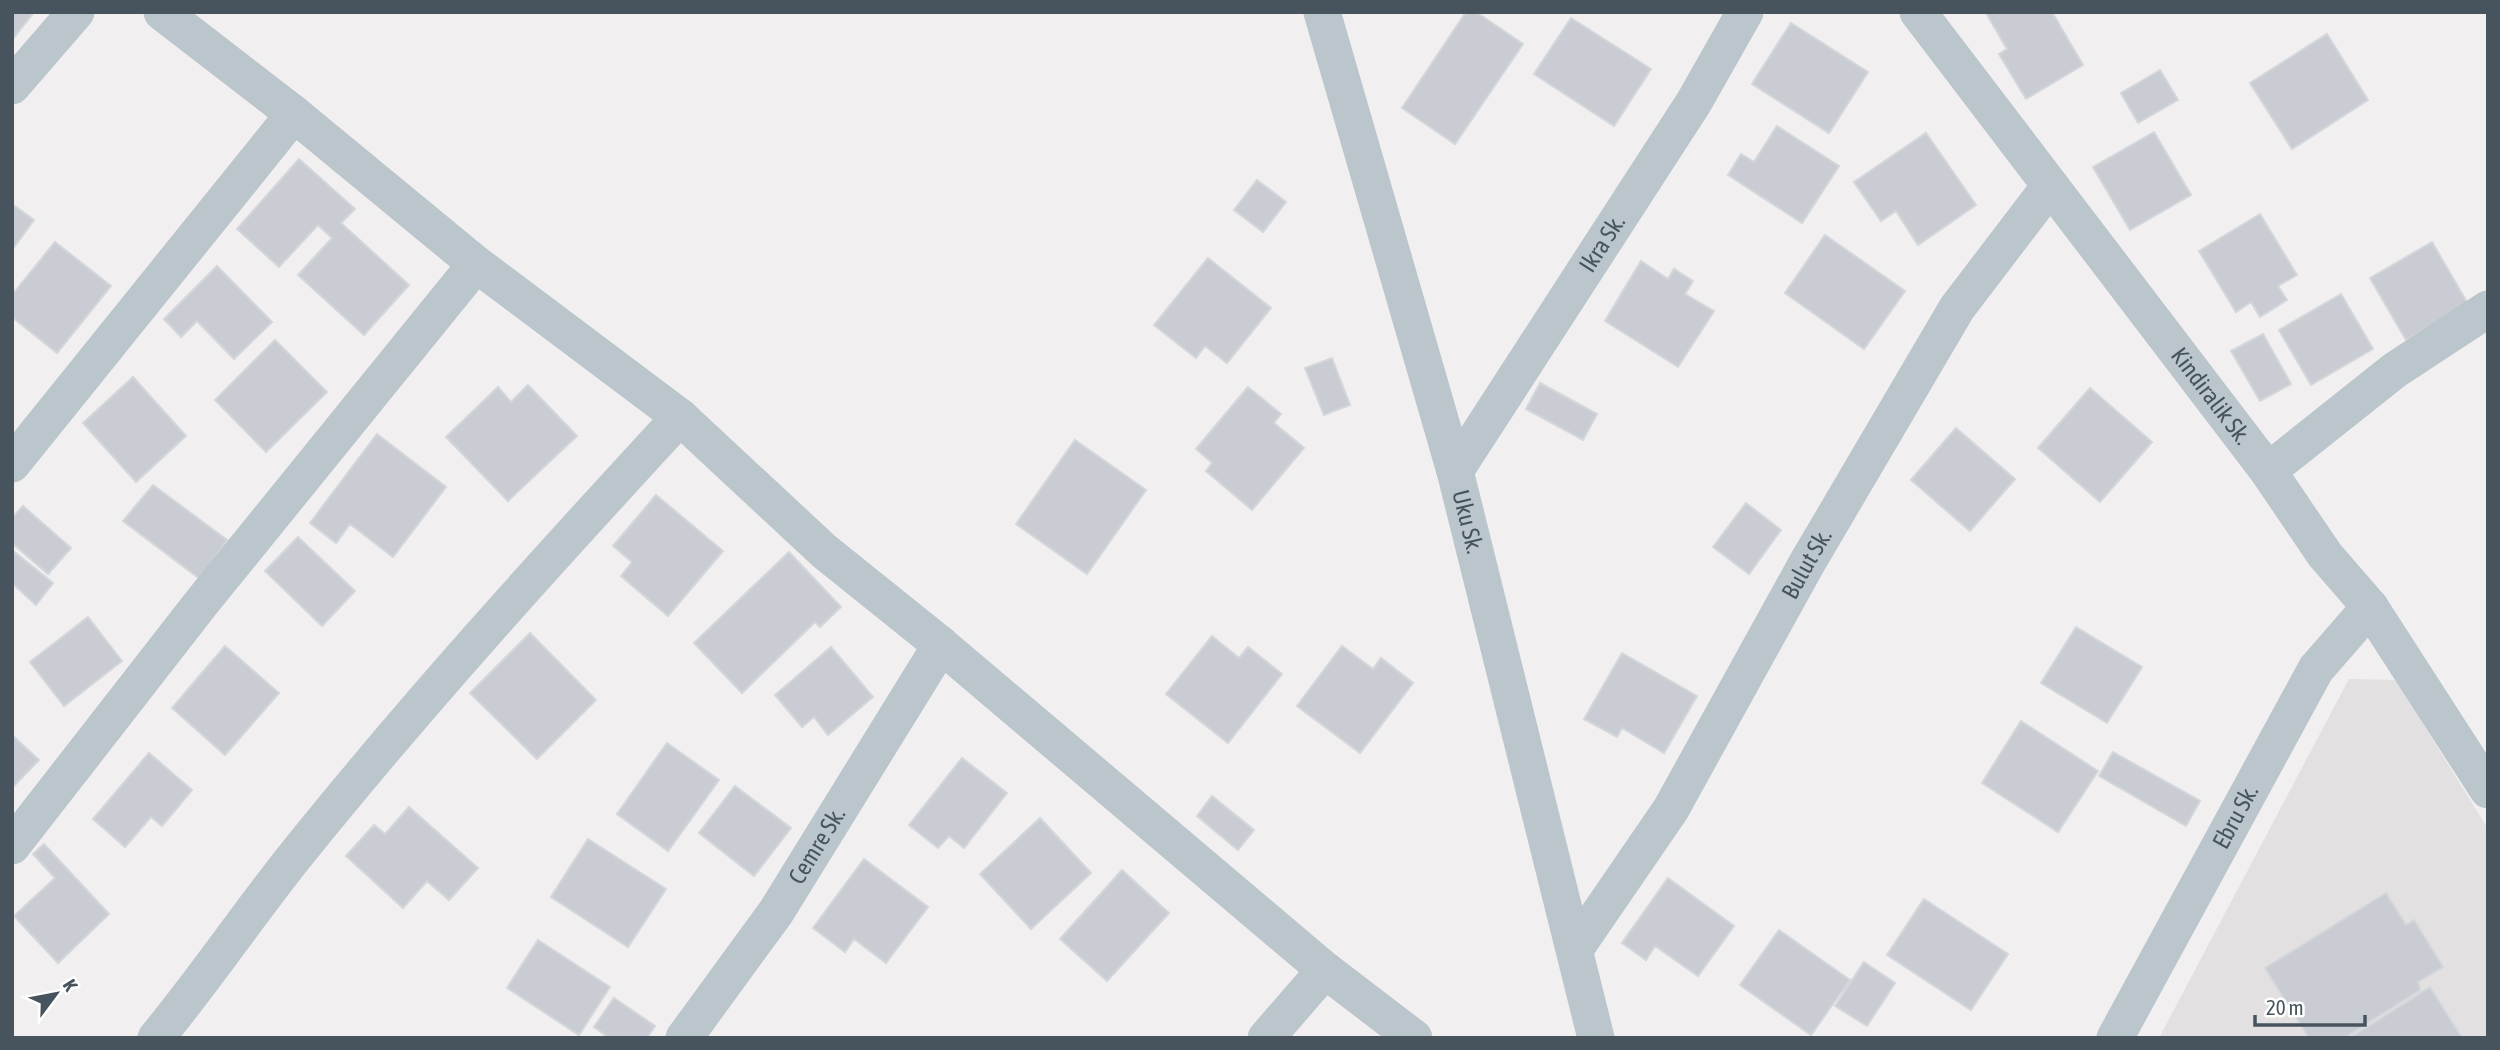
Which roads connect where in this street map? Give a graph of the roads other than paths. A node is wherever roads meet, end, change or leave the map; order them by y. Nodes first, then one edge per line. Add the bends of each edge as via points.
1 (76, 12) edge
2 (162, 12) edge
3 (1322, 12) edge
4 (1745, 12) edge
5 (1918, 12) edge
6 (12, 86) edge
7 (294, 114) junction
8 (2050, 186) junction
9 (476, 264) junction
10 (2488, 309) edge
11 (680, 417) junction
12 (12, 464) edge
13 (1455, 471) junction
14 (2268, 471) junction
15 (2370, 607) junction
16 (941, 645) junction
17 (2488, 790) edge
18 (12, 846) edge
19 (1576, 949) junction
20 (1325, 970) junction
21 (156, 1038) edge
22 (684, 1038) edge
23 (1266, 1038) edge
24 (1414, 1038) edge
25 (1596, 1038) edge
26 (2115, 1038) edge

1 - 6 street
2 - 7 street
3 - 13 street, Uku Sk.
4 - 13 street, Ikra Sk. via 1694,102
5 - 8 street, Kindiralik Sk.
7 - 9 street
7 - 12 street
8 - 14 street, Kindiralik Sk.
8 - 19 street, Bulut Sk. via 1957,308 1671,809
9 - 11 street
9 - 18 street via 202,602
10 - 14 street via 2395,370
11 - 16 street via 824,551
11 - 21 street via 401,729 294,858
13 - 19 street, Uku Sk.
14 - 15 street, Kindiralik Sk. via 2325,555
15 - 17 street, Kindiralik Sk.
15 - 26 street, Ebru Sk. via 2316,669
16 - 20 street
16 - 22 street, Cemre Sk. via 776,912
19 - 25 street, Uku Sk.
20 - 23 street
20 - 24 street

